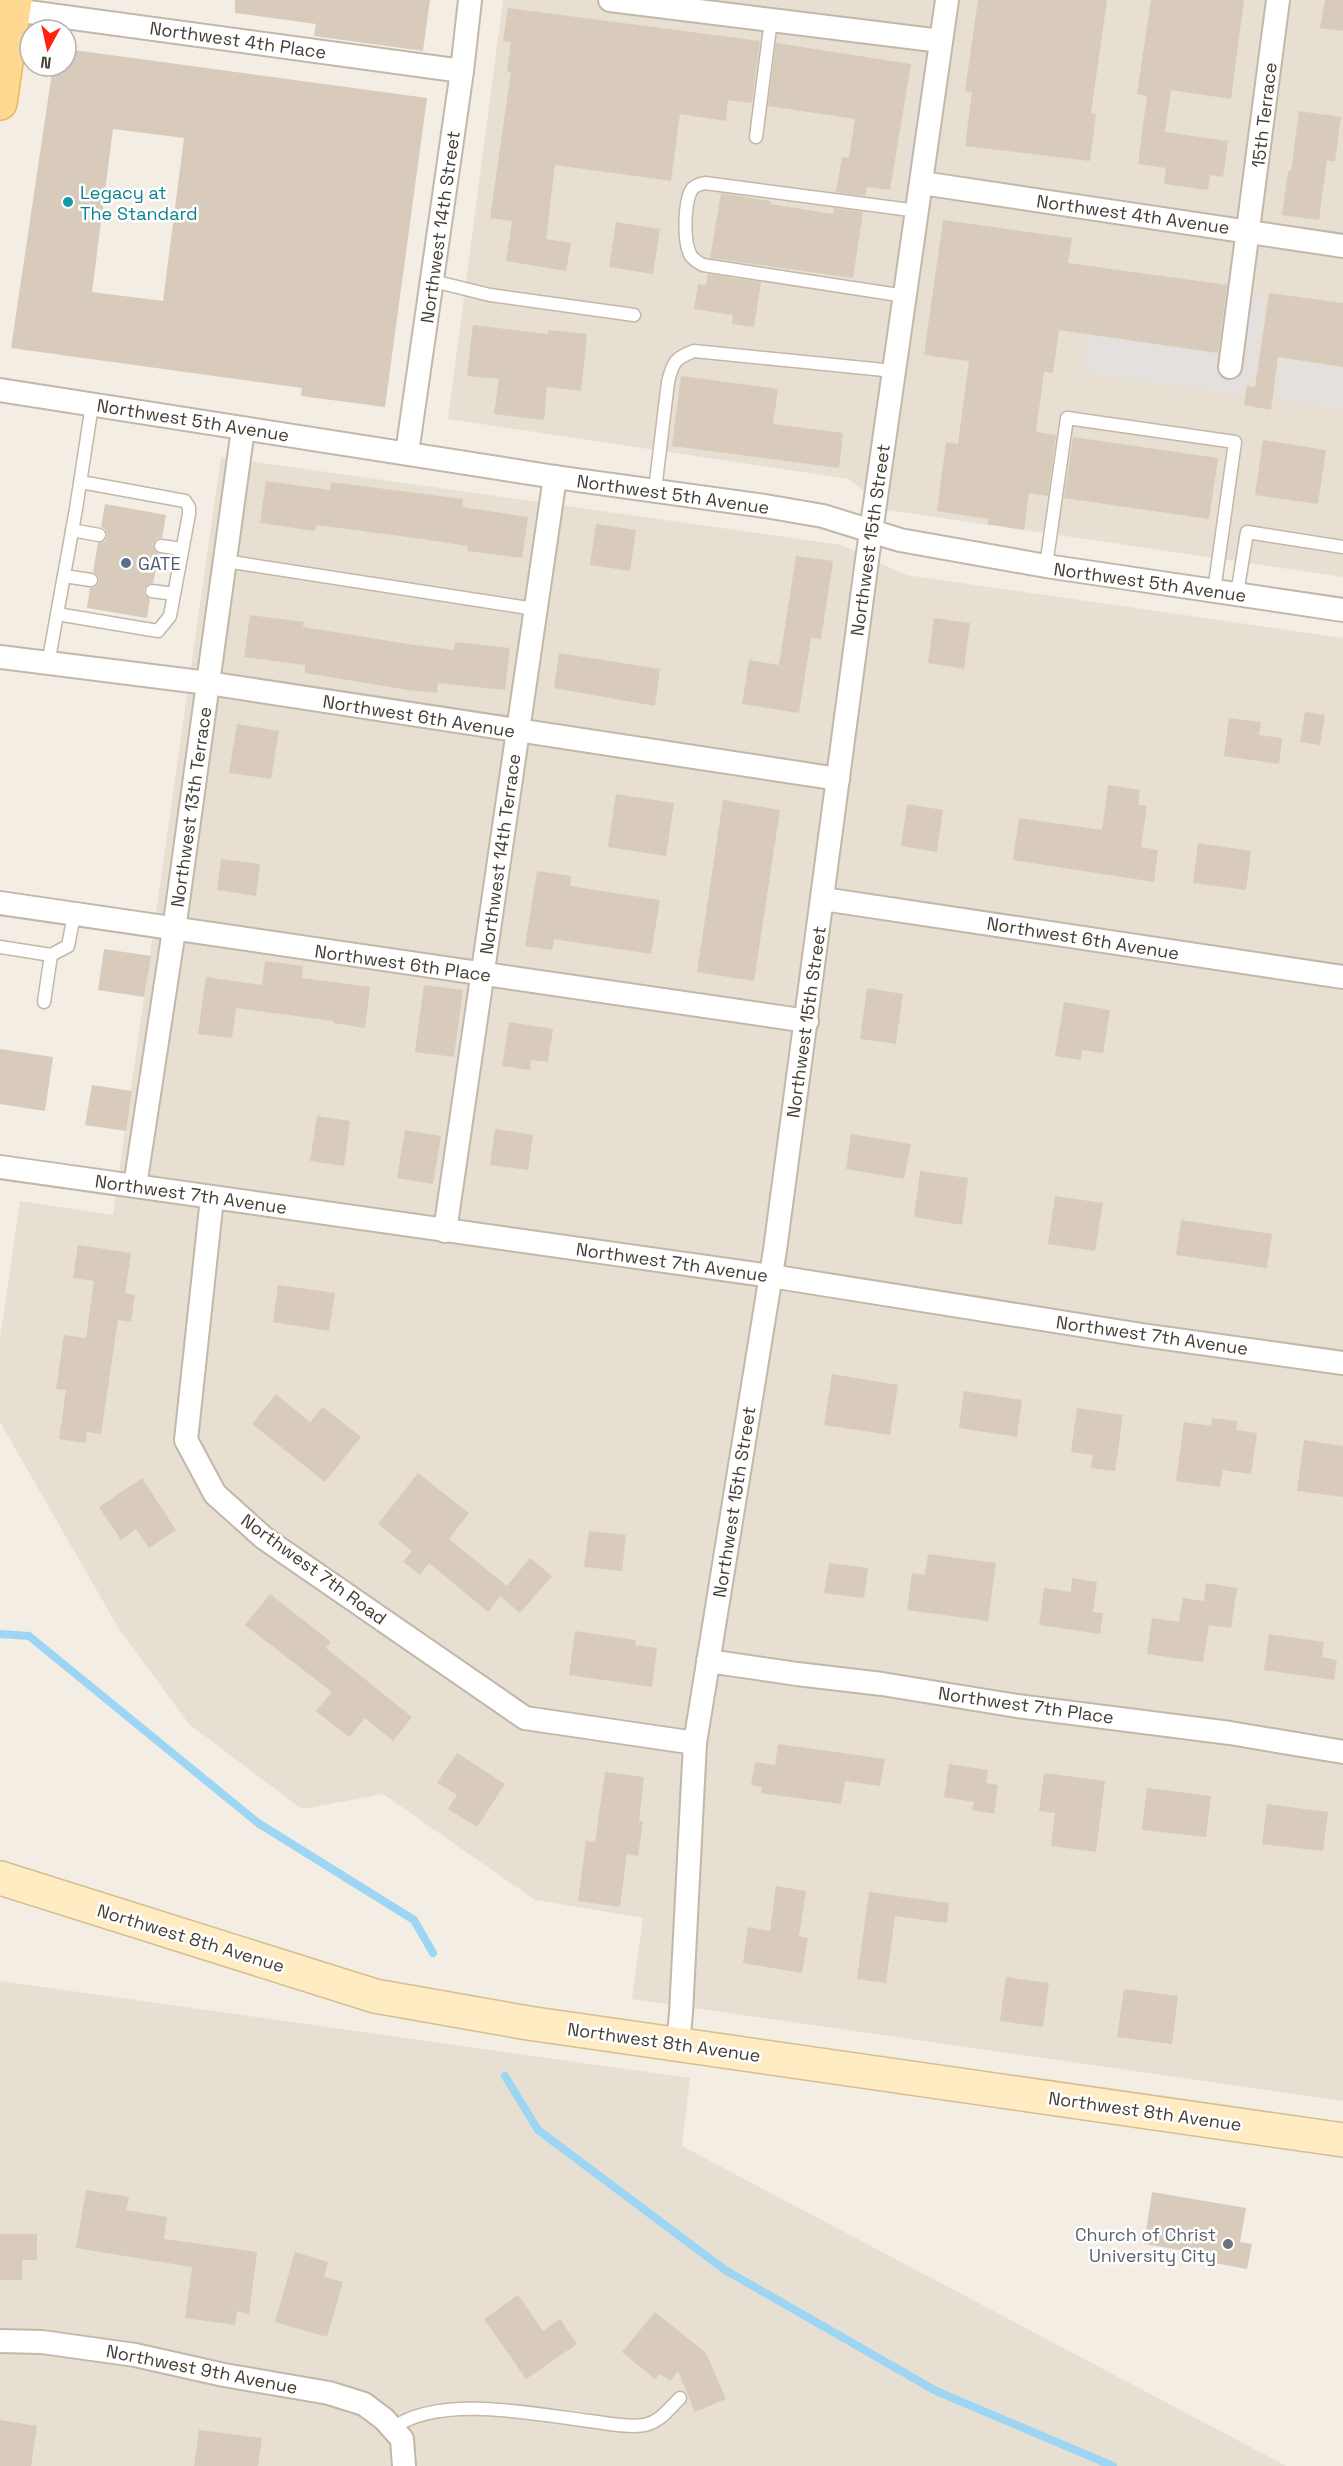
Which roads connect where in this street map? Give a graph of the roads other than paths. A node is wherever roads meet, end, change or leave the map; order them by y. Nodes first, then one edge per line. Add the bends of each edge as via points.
1 (470, 0) edge
2 (610, 0) edge
3 (947, 0) edge
4 (1278, 0) edge
5 (14, 5) edge
6 (772, 10) edge
7 (941, 41) junction
8 (462, 71) junction
9 (0, 103) edge
10 (756, 137) dead end
11 (922, 183) junction
12 (918, 211) junction
13 (1249, 231) junction
14 (1343, 246) edge
15 (433, 281) junction
16 (905, 296) junction
17 (634, 315) dead end
18 (1230, 367) dead end
19 (894, 371) junction
20 (0, 390) edge
21 (92, 405) junction
22 (243, 429) junction
23 (407, 453) junction
24 (555, 477) junction
25 (81, 482) junction
26 (655, 490) junction
27 (72, 530) junction
28 (871, 530) junction
29 (99, 535) dead end
30 (161, 546) dead end
31 (1343, 547) edge
32 (182, 549) junction
33 (225, 561) junction
34 (1046, 566) junction
35 (64, 576) junction
36 (92, 580) dead end
37 (152, 591) dead end
38 (1214, 591) junction
39 (174, 594) junction
40 (1238, 594) junction
41 (535, 609) junction
42 (1343, 610) edge
43 (57, 614) junction
44 (0, 657) edge
45 (48, 664) junction
46 (208, 683) junction
47 (518, 731) junction
48 (838, 779) junction
49 (823, 899) junction
50 (0, 903) edge
51 (74, 915) junction
52 (174, 930) junction
53 (0, 947) edge
54 (51, 955) junction
55 (483, 975) junction
56 (1343, 977) edge
57 (44, 1002) dead end
58 (807, 1021) junction
59 (0, 1167) edge
60 (135, 1186) junction
61 (212, 1198) junction
62 (445, 1231) junction
63 (771, 1276) junction
64 (1343, 1363) edge
65 (708, 1660) junction
66 (695, 1743) junction
67 (1343, 1752) edge
68 (0, 1878) edge
69 (678, 2044) junction
70 (1343, 2140) edge
71 (0, 2341) edge
72 (680, 2398) dead end
73 (397, 2434) junction
74 (404, 2466) edge

1 - 8 street, Northwest 14th Street
2 - 6 street
3 - 7 street, Northwest 15th Street
4 - 13 street, 15th Terrace
5 - 8 street, Northwest 4th Place
5 - 9 main road
6 - 7 street
6 - 10 lane
7 - 11 street, Northwest 15th Street
8 - 15 street, Northwest 14th Street
11 - 12 street, Northwest 15th Street
11 - 13 street, Northwest 4th Avenue
12 - 16 street, Northwest 15th Street
12 - 16 lane via 705,183 692,189 686,217 688,249 703,265
13 - 14 street, Northwest 4th Avenue
13 - 18 street, 15th Terrace
15 - 17 lane via 490,295
15 - 23 street, Northwest 14th Street
16 - 19 street, Northwest 15th Street
19 - 26 lane via 694,351 680,356 668,382
19 - 28 street, Northwest 15th Street
20 - 21 street, Northwest 5th Avenue
21 - 22 street, Northwest 5th Avenue
21 - 25 lane
22 - 23 street, Northwest 5th Avenue
22 - 33 street, Northwest 13th Terrace
23 - 24 street, Northwest 5th Avenue
24 - 26 street, Northwest 5th Avenue
24 - 41 street, Northwest 14th Terrace
25 - 27 lane
25 - 32 lane via 185,501 189,514
26 - 28 street, Northwest 5th Avenue via 824,516
27 - 29 lane
27 - 35 lane
28 - 34 street, Northwest 5th Avenue via 900,540
28 - 48 street, Northwest 15th Street
30 - 32 lane
31 - 40 lane via 1247,532
32 - 39 lane
33 - 41 lane
33 - 46 street, Northwest 13th Terrace
34 - 38 street, Northwest 5th Avenue
34 - 38 lane via 1067,418 1235,442
35 - 36 lane
35 - 43 lane
37 - 39 lane
38 - 40 street, Northwest 5th Avenue
39 - 43 lane via 170,616 158,631
40 - 42 street, Northwest 5th Avenue
41 - 47 street, Northwest 14th Terrace
43 - 45 lane
44 - 45 street, Northwest 6th Avenue
45 - 46 street, Northwest 6th Avenue
46 - 47 street, Northwest 6th Avenue
46 - 52 street, Northwest 13th Terrace
47 - 48 street, Northwest 6th Avenue
47 - 55 street, Northwest 14th Terrace
48 - 49 street, Northwest 15th Street
49 - 56 street, Northwest 6th Avenue
49 - 58 street, Northwest 15th Street
50 - 51 street, Northwest 6th Place
51 - 52 street, Northwest 6th Place
51 - 54 lane via 68,946
52 - 55 street, Northwest 6th Place
52 - 60 street, Northwest 13th Terrace
53 - 54 lane
54 - 57 lane
55 - 58 street, Northwest 6th Place
55 - 62 street, Northwest 14th Terrace
58 - 63 street, Northwest 15th Street
59 - 60 street, Northwest 7th Avenue
60 - 61 street, Northwest 7th Avenue
61 - 62 street, Northwest 7th Avenue
61 - 66 street, Northwest 7th Road via 186,1440 215,1494 264,1538 525,1718
62 - 63 street, Northwest 7th Avenue
63 - 64 street, Northwest 7th Avenue
63 - 65 street, Northwest 15th Street
65 - 66 street, Northwest 15th Street
65 - 67 street, Northwest 7th Place via 1017,1706 1230,1732
66 - 69 street, Northwest 15th Street
68 - 69 street, Northwest 8th Avenue via 375,1996
69 - 70 street, Northwest 8th Avenue
71 - 73 street, Northwest 9th Avenue via 42,2342 135,2355 329,2392 364,2404
72 - 73 lane via 662,2418 644,2425 461,2409 404,2420
73 - 74 street

